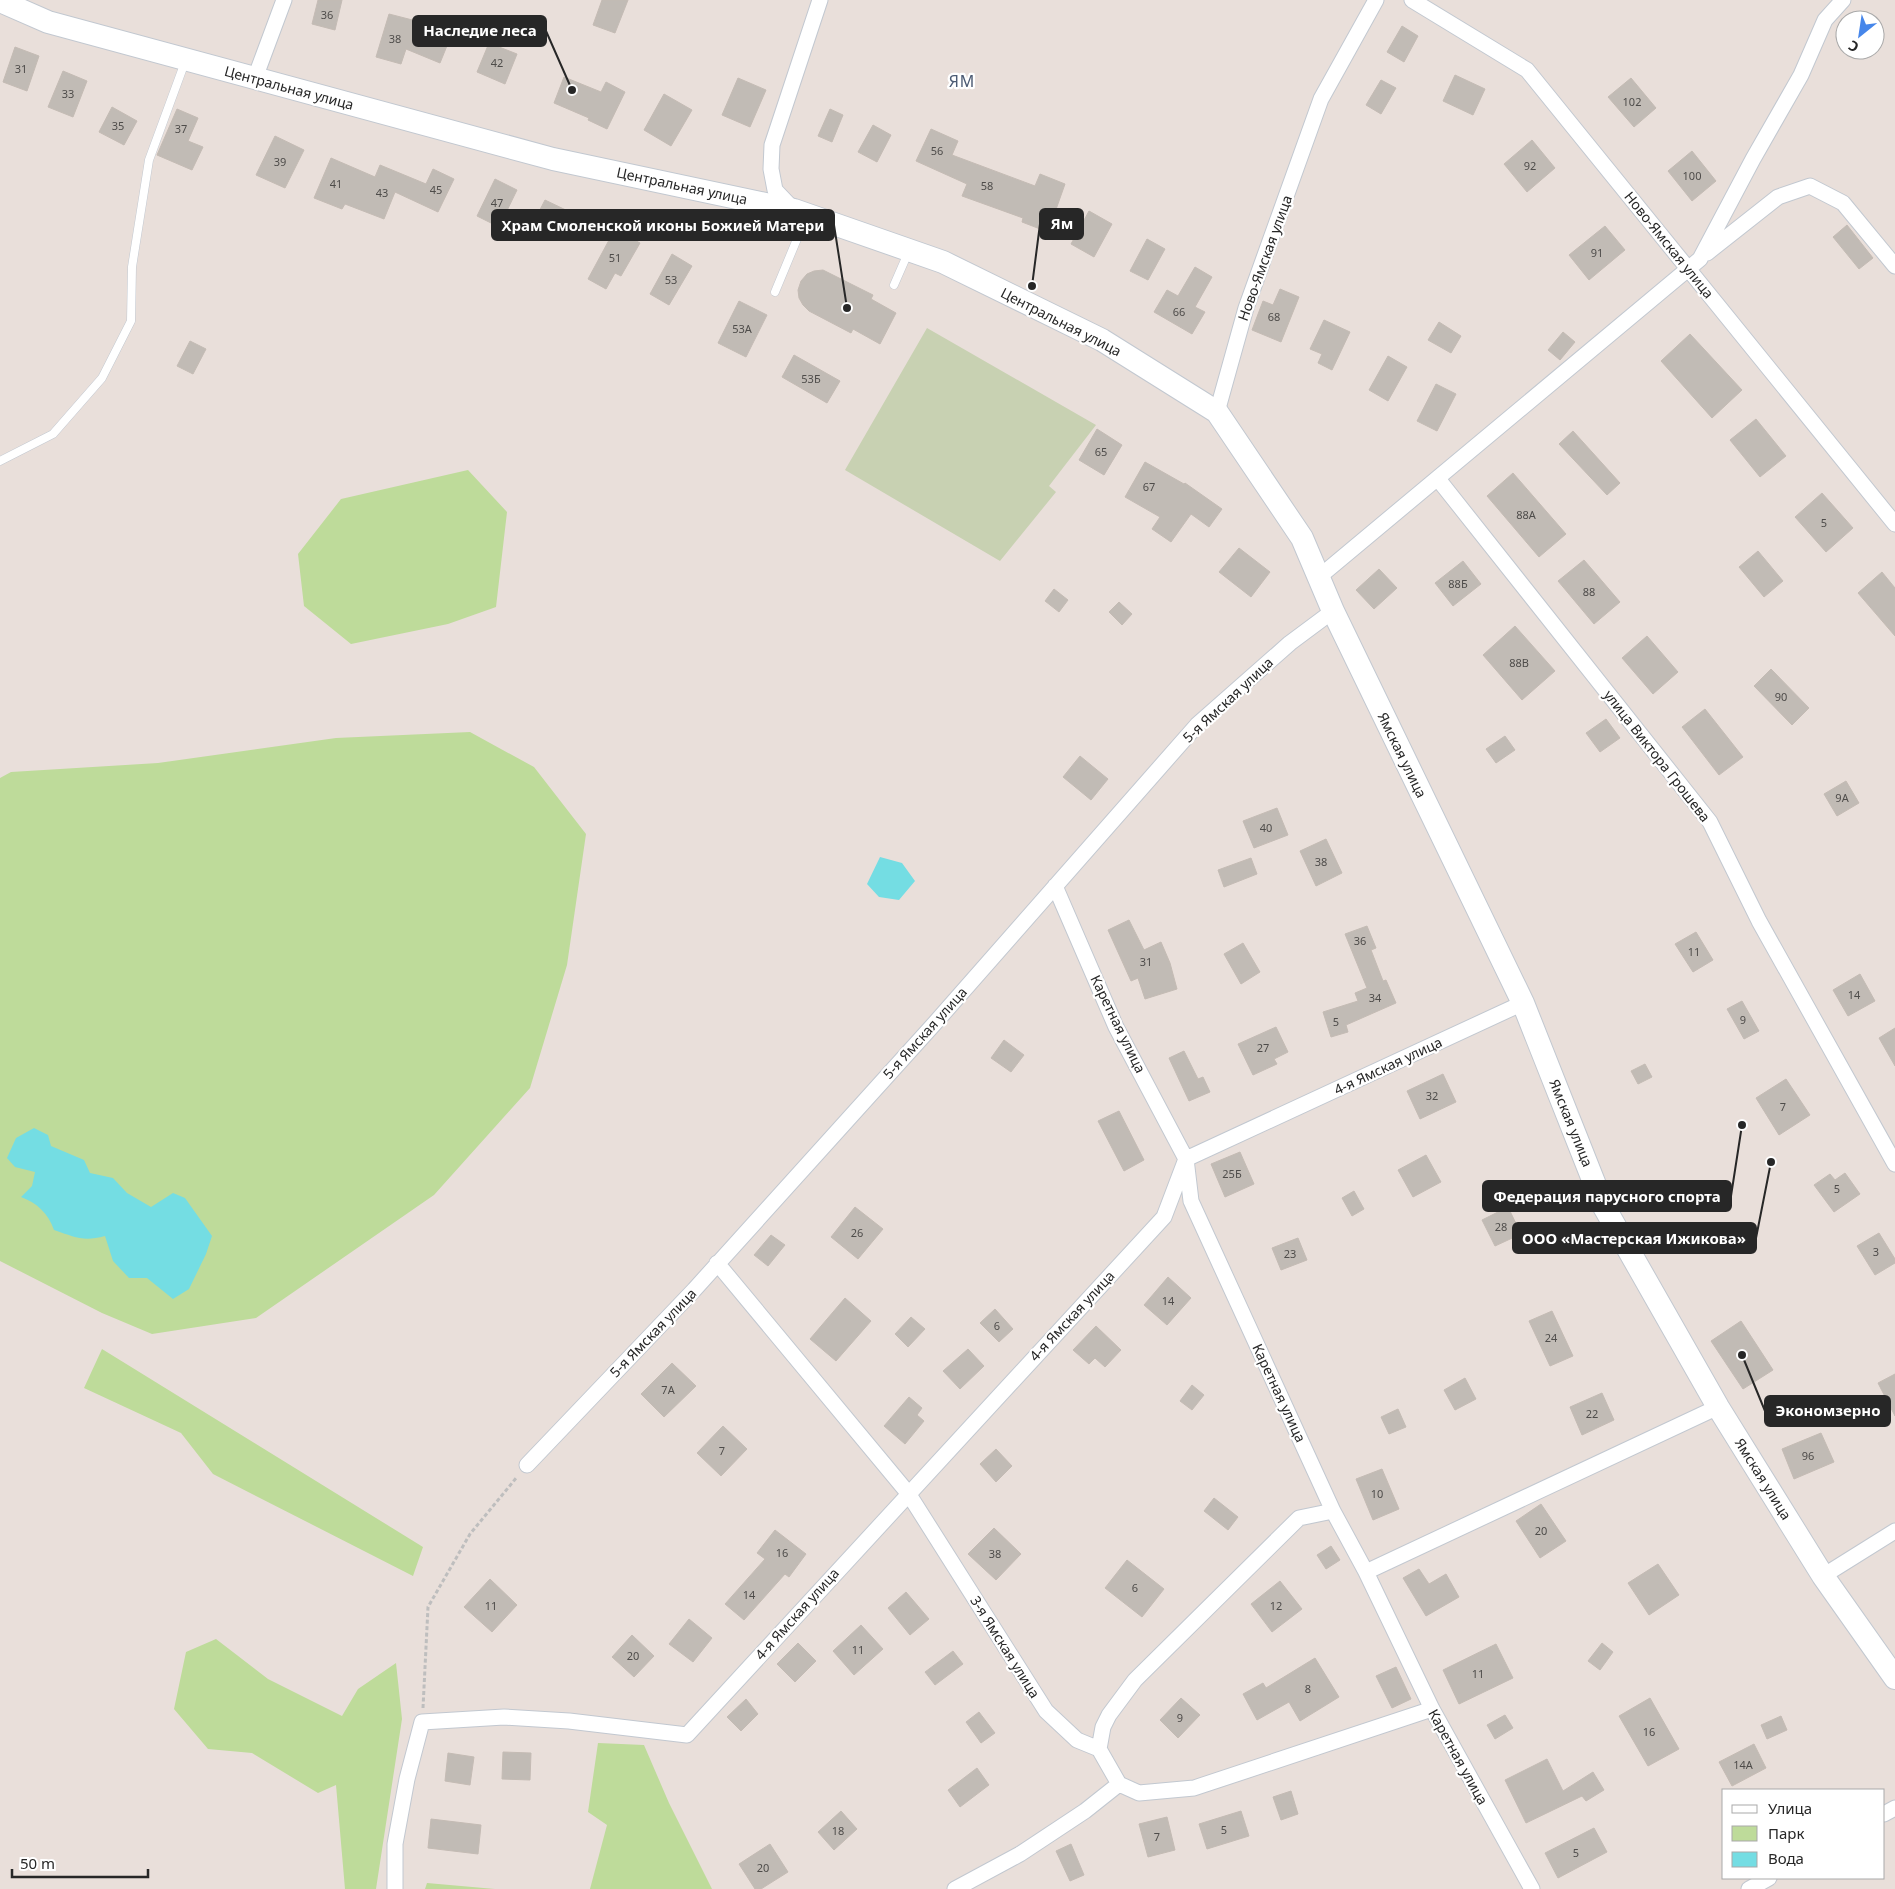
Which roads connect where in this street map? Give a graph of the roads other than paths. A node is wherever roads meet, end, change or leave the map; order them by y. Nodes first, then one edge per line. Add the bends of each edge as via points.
1 (284, 0) edge
2 (820, 0) edge
3 (1376, 0) edge
4 (1412, 0) edge
5 (1843, 0) edge
6 (0, 1) edge
7 (186, 60) junction
8 (255, 78) junction
9 (801, 212) junction
10 (909, 250) junction
11 (1694, 264) junction
12 (1895, 266) edge
13 (894, 285) dead end
14 (775, 292) dead end
15 (1217, 412) junction
16 (0, 461) edge
17 (1438, 479) junction
18 (1895, 524) edge
19 (1302, 538) joint
20 (1319, 577) junction
21 (1333, 611) junction
22 (1055, 886) junction
23 (1523, 1003) junction
24 (1186, 1159) junction
25 (1895, 1164) edge
26 (717, 1263) junction
27 (1718, 1407) junction
28 (527, 1465) road end
29 (908, 1493) junction
30 (1333, 1511) junction
31 (1895, 1531) edge
32 (1366, 1572) junction
33 (1823, 1576) junction
34 (1895, 1678) edge
35 (1432, 1709) junction
36 (1099, 1749) junction
37 (1119, 1784) junction
38 (1767, 1879) edge
39 (395, 1889) edge
40 (955, 1889) edge
41 (1532, 1889) edge
42 (1749, 1889) edge

1 - 8 street
2 - 9 street via 772,144 771,169 776,190
3 - 15 street, Ново-Ямская улица via 1321,100 1246,308
4 - 11 street, Ново-Ямская улица via 1527,70
5 - 11 street via 1825,20 1801,75
6 - 7 street, Центральная улица via 48,22
7 - 8 street, Центральная улица
7 - 16 lane via 149,160 132,267 130,321 102,378 53,434
8 - 9 street, Центральная улица via 553,159
9 - 10 street, Центральная улица
9 - 14 lane
10 - 13 lane
10 - 15 street, Центральная улица via 943,262 1102,340
11 - 12 street via 1778,197 1810,186 1843,203
11 - 17 street
11 - 18 street, Ново-Ямская улица
15 - 19 street, Центральная улица
17 - 20 street
17 - 25 street, улица Виктора Грошева via 1710,822 1759,921
19 - 20 street, Ямская улица
20 - 21 street, Ямская улица
21 - 22 street, 5-я Ямская улица via 1290,643 1197,725
21 - 23 street, Ямская улица
22 - 24 street, Каретная улица via 1116,1027
22 - 26 street, 5-я Ямская улица
23 - 24 street, 4-я Ямская улица
23 - 27 street, Ямская улица via 1603,1204
24 - 29 street, 4-я Ямская улица via 1164,1217
24 - 30 street, Каретная улица via 1191,1201
26 - 28 street, 5-я Ямская улица
26 - 29 street, 3-я Ямская улица
27 - 32 street
27 - 33 street, Ямская улица
29 - 36 street, 3-я Ямская улица via 1046,1711 1077,1740
29 - 39 street, 4-я Ямская улица via 687,1735 570,1721 504,1718 422,1722 407,1779 396,1844
30 - 32 street, Каретная улица
30 - 36 street via 1299,1518 1136,1680 1108,1715
31 - 33 street
32 - 35 street, Каретная улица
33 - 34 street, Ямская улица
35 - 37 street via 1194,1788 1139,1793
35 - 41 street, Каретная улица
36 - 37 street
37 - 40 street via 1020,1854
38 - 42 street

